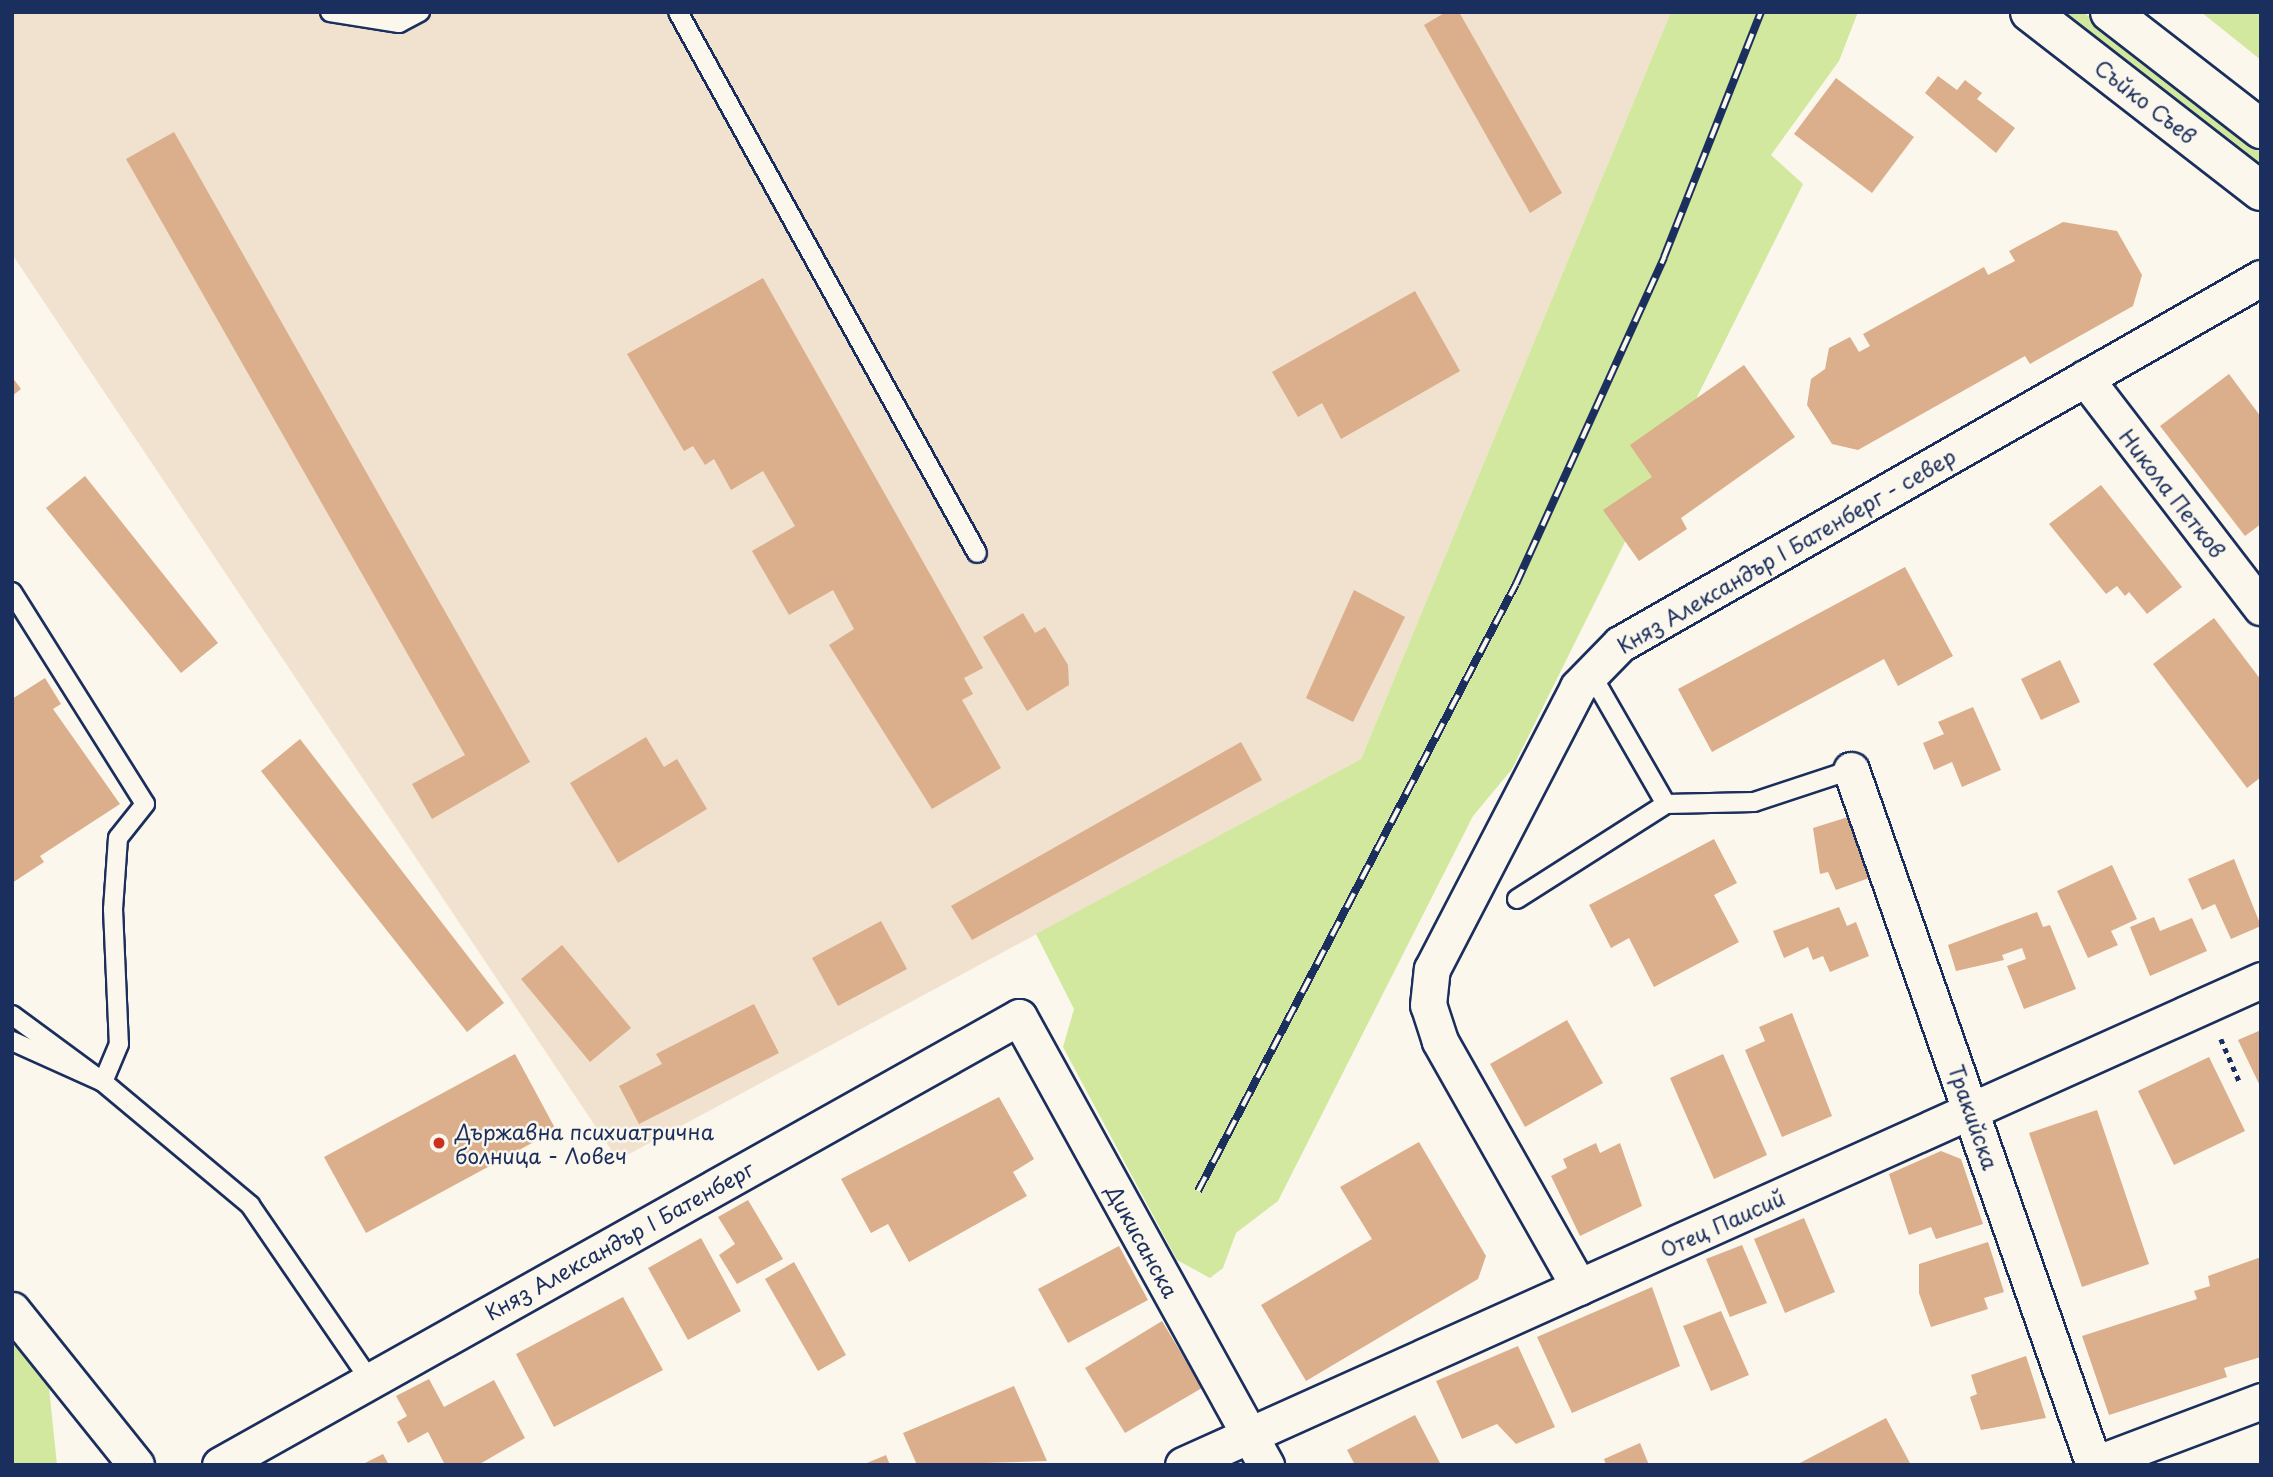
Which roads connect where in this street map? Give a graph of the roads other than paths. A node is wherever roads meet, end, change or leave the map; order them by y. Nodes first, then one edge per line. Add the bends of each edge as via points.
1 (330, 12) edge
2 (420, 12) edge
3 (678, 12) edge
4 (2030, 12) edge
5 (2110, 12) edge
6 (2134, 24) edge
7 (2261, 129) edge
8 (2261, 191) edge
9 (2261, 278) edge
10 (2085, 378) junction
11 (977, 553) dead end
12 (12, 592) edge
13 (2261, 607) edge
14 (1590, 671) junction
15 (1851, 770) joint
16 (1666, 804) junction
17 (1517, 899) dead end
18 (2261, 980) edge
19 (12, 1015) edge
20 (1019, 1017) joint
21 (12, 1041) edge
22 (103, 1082) junction
23 (1972, 1112) junction
24 (1579, 1287) junction
25 (12, 1310) edge
26 (369, 1379) junction
27 (2261, 1401) edge
28 (1250, 1434) junction
29 (2093, 1464) edge
30 (136, 1465) edge
31 (220, 1465) edge
32 (1183, 1465) edge
33 (1266, 1465) edge

1 - 2 lane via 399,23
3 - 11 lane
4 - 8 street, Съйко Съев
5 - 6 street
6 - 7 street
9 - 10 street, Княз Александър I Батенберг - север
10 - 13 street, Никола Петков
10 - 14 street, Княз Александър I Батенберг - север via 1620,644
12 - 22 lane via 145,804 118,838 113,909 119,1044
14 - 16 lane
14 - 24 street, Княз Александър I Батенберг - север via 1433,969 1429,1005 1440,1041
15 - 16 lane via 1754,802
15 - 23 street, Тракийска
16 - 17 lane
18 - 23 street, Отец Паисий
19 - 22 lane
20 - 26 street, Княз Александър I Батенберг
20 - 28 street, Дикисанска
21 - 22 lane
22 - 26 lane via 250,1205
23 - 24 street, Отец Паисий
23 - 29 street, Тракийска
24 - 28 street, Отец Паисий
25 - 30 street
26 - 31 street, Княз Александър I Батенберг
27 - 29 street
28 - 32 street, Отец Паисий
28 - 33 street, Дикисанска

